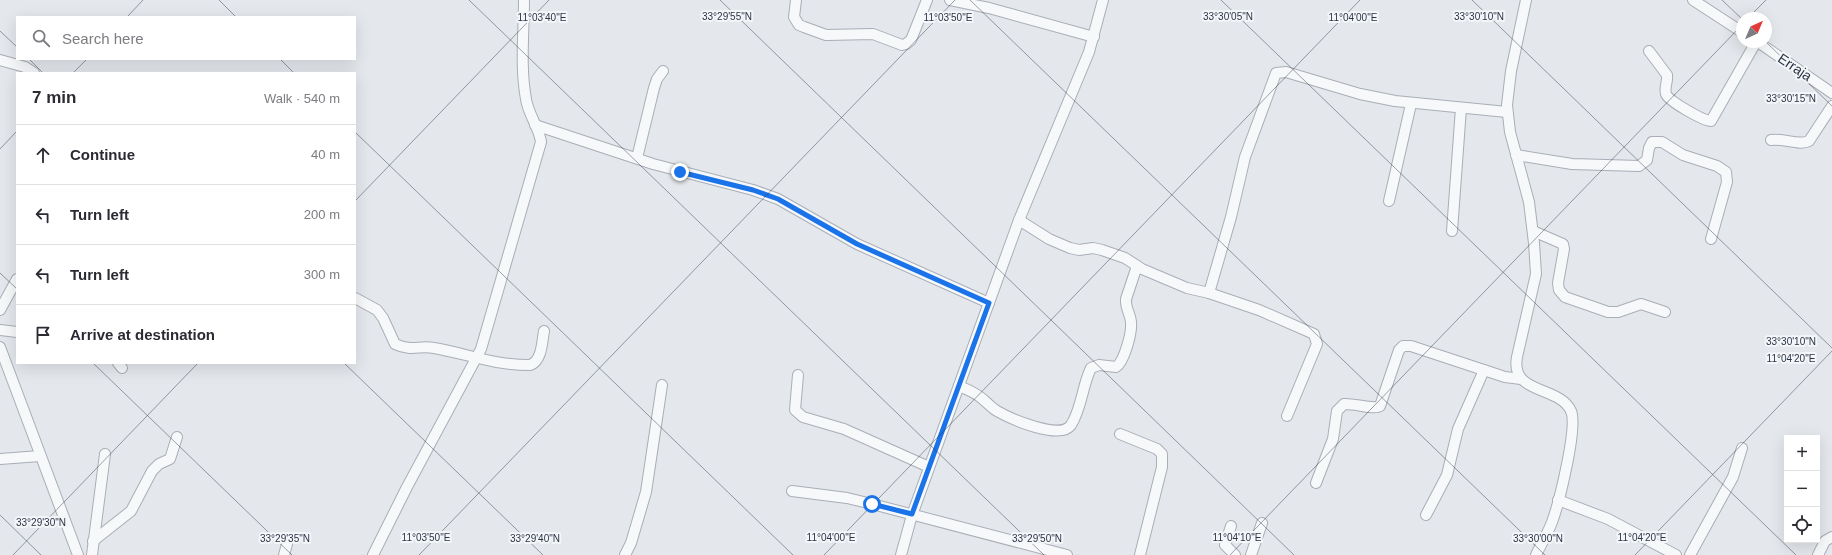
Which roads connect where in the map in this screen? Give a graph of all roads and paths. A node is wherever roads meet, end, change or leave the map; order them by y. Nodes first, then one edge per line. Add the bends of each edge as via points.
1 (524, 0) edge
2 (796, 0) edge
3 (927, 0) edge
4 (950, 0) edge
5 (1103, 0) edge
6 (1526, 0) edge
7 (1693, 0) edge
8 (989, 4) edge
9 (1707, 4) edge
10 (1736, 27) edge
11 (1094, 37) junction
12 (1754, 48) edge
13 (1766, 48) edge
14 (1649, 51) dead end
15 (0, 60) edge
16 (664, 71) dead end
17 (32, 72) edge
18 (1832, 93) edge
19 (1411, 104) junction
20 (1832, 106) edge
21 (1461, 108) junction
22 (1507, 112) junction
23 (535, 125) junction
24 (1771, 140) dead end
25 (1516, 155) junction
26 (637, 158) junction
27 (1389, 201) dead end
28 (1019, 220) junction
29 (1452, 231) dead end
30 (1533, 231) junction
31 (1711, 239) dead end
32 (1138, 266) junction
33 (16, 281) edge
34 (1209, 293) junction
35 (356, 299) edge
36 (989, 303) junction
37 (0, 310) edge
38 (1665, 312) dead end
39 (0, 330) edge
40 (544, 331) dead end
41 (16, 332) edge
42 (0, 347) edge
43 (476, 359) junction
44 (1484, 370) junction
45 (798, 375) dead end
46 (1521, 379) junction
47 (662, 385) dead end
48 (959, 386) junction
49 (1288, 416) dead end
50 (1120, 434) dead end
51 (177, 437) dead end
52 (1742, 448) dead end
53 (105, 454) dead end
54 (40, 456) junction
55 (0, 459) edge
56 (929, 467) junction
57 (1316, 482) dead end
58 (792, 491) dead end
59 (1558, 500) junction
60 (912, 514) junction
61 (1426, 515) dead end
62 (1262, 523) dead end
63 (1231, 526) dead end
64 (1832, 537) edge
65 (93, 541) junction
66 (287, 544) dead end
67 (1054, 553) edge
68 (78, 555) edge
69 (92, 555) edge
70 (284, 555) edge
71 (372, 555) edge
72 (625, 555) edge
73 (901, 555) edge
74 (1067, 555) edge
75 (1140, 555) edge
76 (1236, 555) edge
77 (1251, 555) edge
78 (1536, 555) edge
79 (1676, 555) edge
80 (1690, 555) edge
81 (1818, 555) edge

1 - 23 street via 526,98
2 - 3 street via 794,17 799,25 804,27 826,35 873,34 906,44 911,40
4 - 8 street
5 - 11 street
6 - 22 street via 1511,71
7 - 9 street
8 - 11 street
9 - 10 street
11 - 28 street
12 - 14 street via 1712,121 1668,97 1667,75
13 - 18 street, Erraja
15 - 17 street via 25,67
16 - 26 street via 654,88
19 - 21 street
19 - 27 street
19 - 34 street via 1360,94 1282,72 1276,73 1245,157
20 - 24 street via 1809,142
21 - 22 street
21 - 29 street
22 - 25 street
23 - 26 street
23 - 43 street via 541,142 486,335
25 - 30 street via 1529,202
25 - 31 street via 1572,164 1639,166 1647,160 1648,148 1652,142 1662,142 1683,155 1717,166 1726,172 1727,182
26 - 36 street via 778,199 857,244
28 - 32 street via 1070,248 1097,248 1125,258
28 - 36 street
30 - 38 street via 1563,244 1558,287 1569,299 1608,312 1618,312 1641,304
30 - 46 street via 1536,274 1516,363 1516,370
32 - 34 street via 1187,288
32 - 48 street via 1125,304 1132,328 1123,358 1116,367 1099,365 1091,368 1075,416 1065,430 1036,427 1018,421 998,412 976,394
33 - 37 street
34 - 49 street via 1306,330 1316,337 1317,344
35 - 43 street via 377,310 384,318 395,344 413,349 434,348
36 - 48 street
39 - 41 street
40 - 43 street via 535,363 511,365
42 - 54 street
43 - 71 street
44 - 46 street
44 - 57 street via 1411,346 1401,347 1380,406 1375,408 1344,404 1337,412 1333,439
44 - 61 street via 1458,429 1447,475
45 - 56 street via 795,410 803,417 844,429
46 - 59 street via 1556,397 1565,403 1571,412 1573,428
47 - 72 street via 646,492
48 - 56 street
50 - 75 street via 1157,449 1162,454 1162,467
51 - 65 street via 170,459 152,471 131,511
52 - 80 street via 1733,477
53 - 65 street
54 - 55 street
54 - 68 street
56 - 60 street
58 - 60 street via 847,498
59 - 78 street via 1552,521
59 - 79 street via 1608,519
60 - 67 street
60 - 73 street
62 - 77 street
63 - 76 street via 1225,545
64 - 81 street via 1825,541
65 - 69 street
66 - 70 street
67 - 74 street

